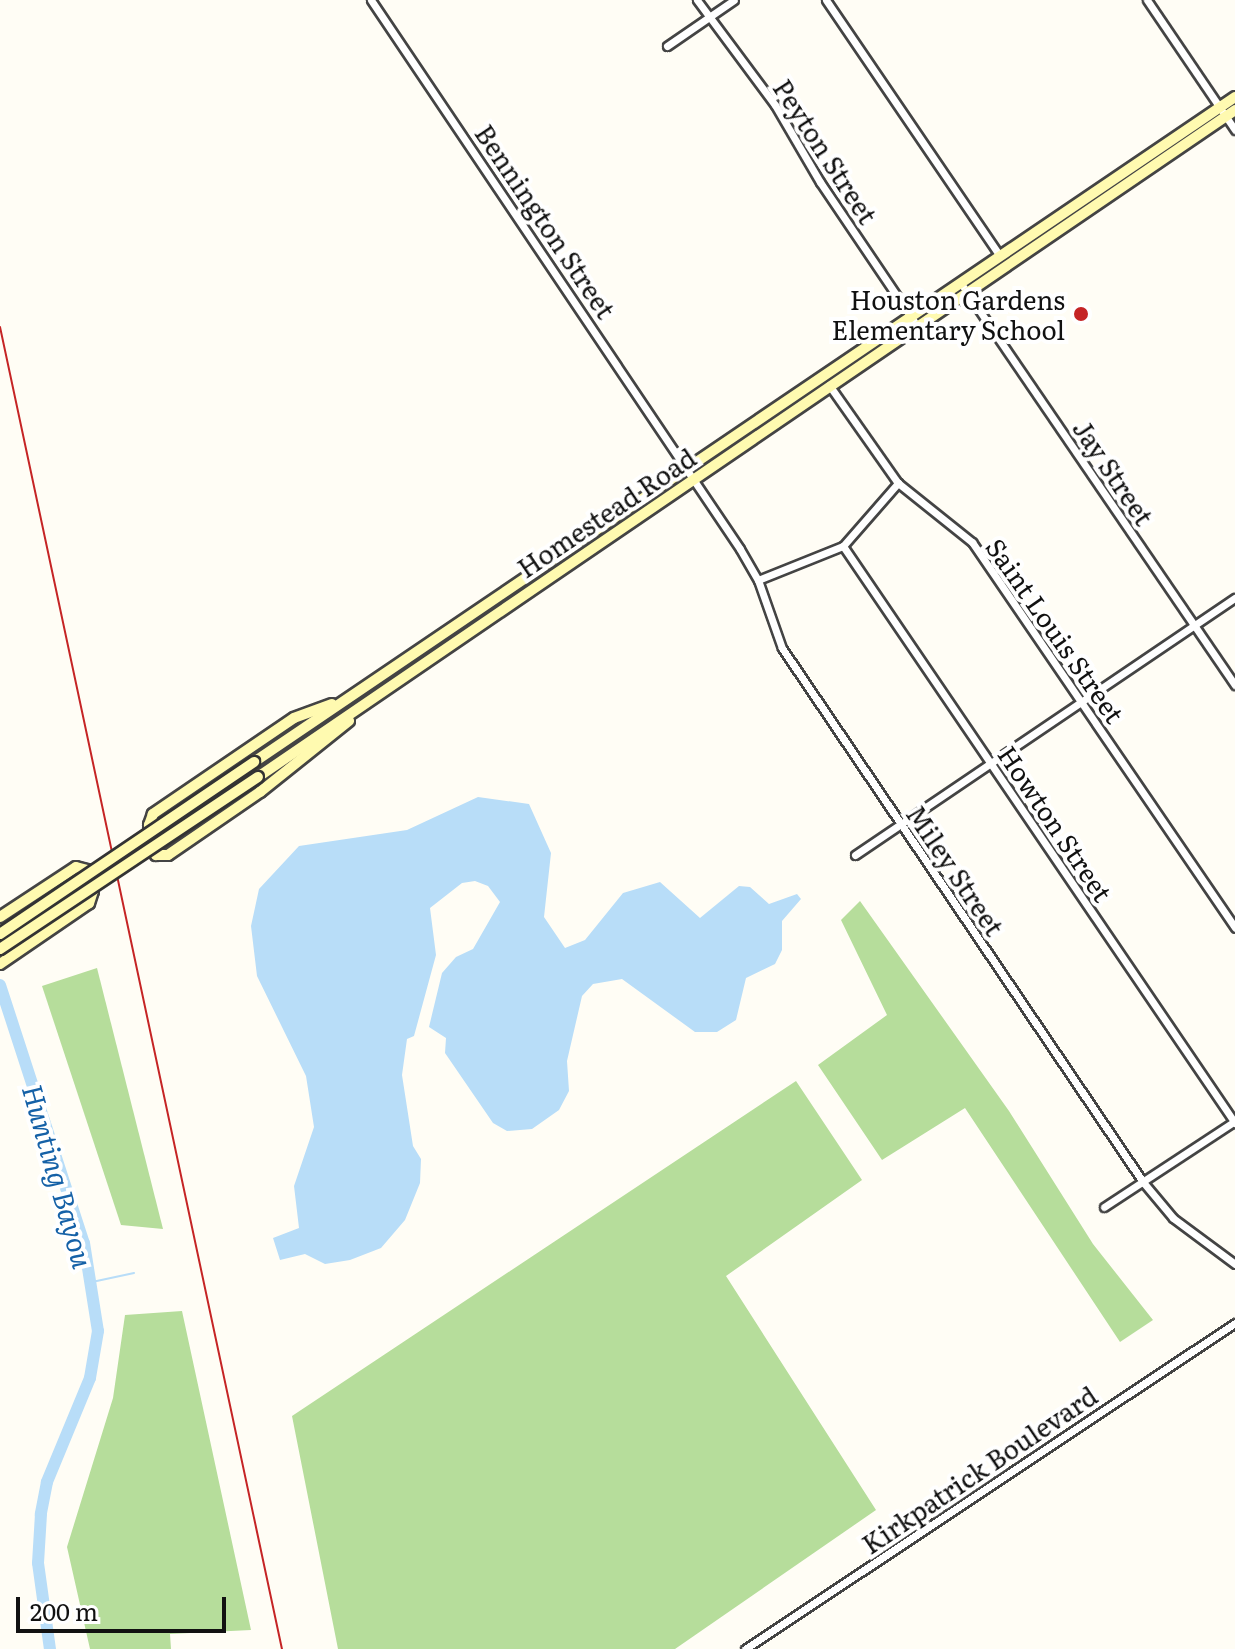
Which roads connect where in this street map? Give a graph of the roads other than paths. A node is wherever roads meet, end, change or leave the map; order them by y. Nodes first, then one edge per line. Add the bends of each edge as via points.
1 (371, 0) edge
2 (697, 0) edge
3 (734, 0) edge
4 (826, 0) edge
5 (1147, 0) edge
6 (708, 18) junction
7 (667, 46) dead end
8 (1235, 97) edge
9 (1227, 111) edge
10 (1235, 130) edge
11 (999, 255) junction
12 (960, 282) junction
13 (967, 292) junction
14 (910, 315) junction
15 (917, 326) junction
16 (822, 374) junction
17 (831, 387) junction
18 (687, 466) junction
19 (695, 478) junction
20 (898, 483) junction
21 (843, 546) junction
22 (758, 580) junction
23 (1235, 598) edge
24 (1194, 625) junction
25 (1235, 685) edge
26 (343, 701) junction
27 (1082, 702) junction
28 (359, 710) junction
29 (992, 764) junction
30 (901, 825) junction
31 (855, 855) dead end
32 (0, 917) edge
33 (1235, 928) edge
34 (0, 934) edge
35 (0, 949) edge
36 (0, 964) edge
37 (1235, 1122) edge
38 (1143, 1182) junction
39 (1104, 1207) dead end
40 (1235, 1264) edge
41 (1235, 1323) edge
42 (745, 1649) edge

1 - 18 street, Bennington Street
2 - 6 street, Peyton Street
3 - 6 street
4 - 11 street
5 - 9 street
6 - 7 street
6 - 14 street, Peyton Street via 775,105
8 - 9 main road, Homestead Road
9 - 10 street
9 - 11 main road, Homestead Road
9 - 13 main road, Homestead Road
11 - 12 main road, Homestead Road
12 - 13 street, Jay Street
12 - 14 main road, Homestead Road
13 - 15 main road, Homestead Road
13 - 24 street, Jay Street
14 - 15 street, Peyton Street
14 - 16 main road, Homestead Road
15 - 17 main road, Homestead Road
16 - 17 street, Saint Louis Street
16 - 18 main road, Homestead Road
17 - 19 main road, Homestead Road
17 - 20 street, Saint Louis Street
18 - 19 street, Miley Street
18 - 26 main road, Homestead Road
19 - 22 street, Miley Street
19 - 28 main road, Homestead Road
20 - 21 street
20 - 27 street, Saint Louis Street via 972,542
21 - 22 street
21 - 29 street, Howton Street
22 - 30 street, Miley Street via 782,648
23 - 24 street
24 - 25 street, Jay Street
24 - 27 street
26 - 28 main road via 302,713 153,814 149,825 156,855 168,855 260,792 329,742
26 - 34 main road, Homestead Road, bridge
27 - 29 street
27 - 33 street, Saint Louis Street
28 - 35 main road, Homestead Road, bridge
29 - 30 street
29 - 37 street, Howton Street
30 - 31 street
30 - 38 street, Miley Street
32 - 36 main road via 76,867 87,870 93,891 89,903
37 - 38 street
38 - 39 street
38 - 40 street, Miley Street via 1173,1218
41 - 42 street, Kirkpatrick Boulevard

